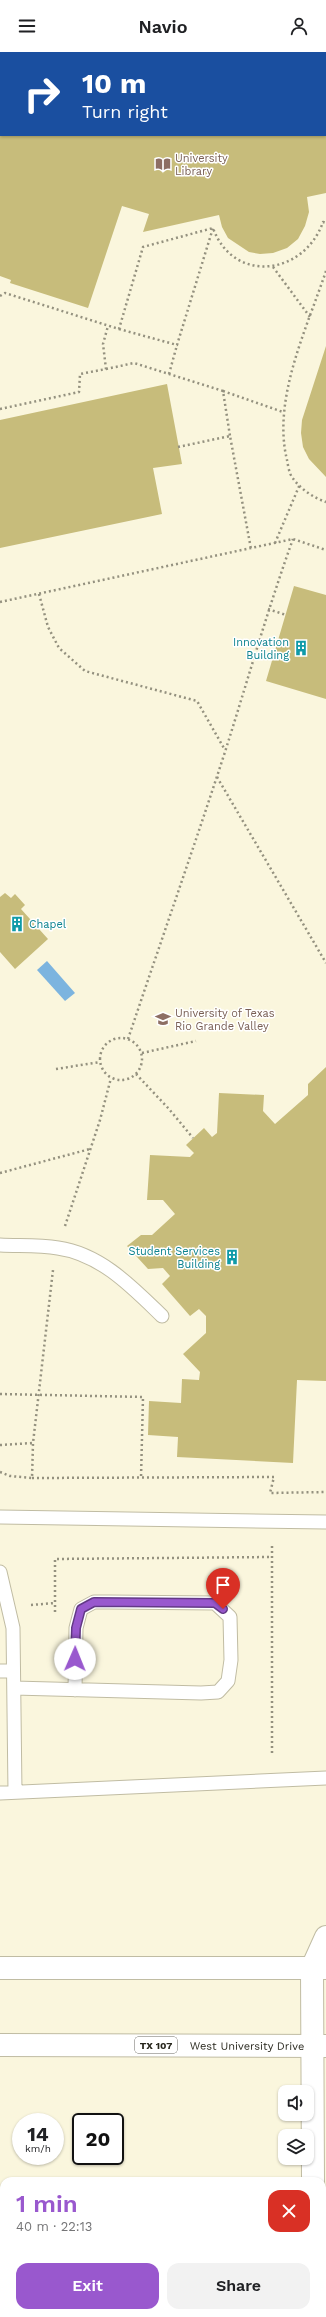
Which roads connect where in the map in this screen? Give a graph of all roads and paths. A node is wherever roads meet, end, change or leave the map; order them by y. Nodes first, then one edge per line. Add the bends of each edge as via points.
1 (326, 223) edge
2 (213, 228) junction
3 (273, 267) junction
4 (326, 271) edge
5 (0, 296) edge
6 (310, 317) junction
7 (108, 326) junction
8 (119, 329) junction
9 (177, 345) junction
10 (106, 369) junction
11 (169, 374) junction
12 (222, 391) junction
13 (0, 409) edge
14 (283, 412) junction
15 (230, 436) junction
16 (178, 447) dead end
17 (300, 484) junction
18 (326, 502) edge
19 (293, 539) junction
20 (274, 543) junction
21 (251, 549) junction
22 (326, 550) edge
23 (39, 594) junction
24 (0, 602) edge
25 (268, 609) junction
26 (286, 615) dead end
27 (226, 750) junction
28 (217, 777) junction
29 (326, 963) edge
30 (128, 1039) junction
31 (196, 1041) dead end
32 (142, 1053) junction
33 (100, 1062) junction
34 (56, 1070) dead end
35 (136, 1074) junction
36 (111, 1078) junction
37 (194, 1138) dead end
38 (90, 1149) junction
39 (0, 1173) edge
40 (64, 1228) dead end
41 (0, 1245) edge
42 (53, 1269) dead end
43 (162, 1316) dead end
44 (0, 1394) edge
45 (38, 1395) junction
46 (33, 1444) junction
47 (0, 1445) edge
48 (0, 1472) edge
49 (32, 1478) junction
50 (140, 1478) junction
51 (326, 1492) edge
52 (0, 1517) edge
53 (326, 1522) edge
54 (272, 1541) dead end
55 (272, 1557) junction
56 (0, 1572) edge
57 (55, 1603) junction
58 (26, 1605) dead end
59 (55, 1619) dead end
60 (0, 1671) edge
61 (14, 1671) junction
62 (14, 1688) junction
63 (74, 1690) junction
64 (272, 1754) dead end
65 (326, 1778) edge
66 (15, 1792) junction
67 (0, 1793) edge
68 (326, 1937) edge
69 (0, 1968) edge
70 (319, 1968) edge
71 (0, 2045) edge
72 (319, 2046) edge
73 (313, 2177) edge

1 - 3 path via 323,222 319,234 306,251 292,261
2 - 3 path via 217,240 226,252 243,261
2 - 8 path via 143,247
2 - 9 path
3 - 6 path
4 - 6 path
5 - 7 path via 5,293
6 - 14 path via 288,384
7 - 8 path
7 - 10 path via 103,344
8 - 9 path
9 - 11 path
10 - 11 path via 134,363
10 - 13 path via 80,374 80,392
11 - 12 path
12 - 14 path
12 - 15 path
14 - 17 path via 283,445 291,477
15 - 16 path
15 - 21 path
17 - 18 path via 314,498
17 - 20 path
19 - 20 path
19 - 22 path
19 - 25 path
20 - 21 path
21 - 23 path
23 - 24 path
23 - 27 path via 48,627 59,648 84,671 197,701
25 - 26 path
25 - 27 path
27 - 28 path
28 - 29 path
28 - 30 path
30 - 32 path via 139,1047
30 - 33 path via 109,1041 101,1051
31 - 32 path
32 - 35 path via 142,1064
33 - 34 path
33 - 36 path via 103,1070
35 - 36 path via 124,1080
35 - 37 path
36 - 38 path
38 - 39 path
38 - 40 path
41 - 43 lane via 59,1248 102,1264
42 - 45 path
44 - 45 path
45 - 46 path
45 - 50 path via 143,1397
46 - 47 path
46 - 49 path
48 - 49 path via 10,1476
49 - 50 path
50 - 51 path via 274,1477 270,1493
52 - 53 lane
54 - 55 path
55 - 57 path via 55,1559
55 - 64 path
56 - 61 lane via 13,1628
57 - 58 path
57 - 59 path
60 - 61 lane
61 - 62 lane
62 - 63 lane
62 - 66 lane
63 - 63 lane via 218,1692 228,1681 231,1660 230,1616 215,1603 94,1602 81,1609 76,1628
65 - 66 lane
66 - 67 lane
68 - 70 main road
69 - 70 main road
70 - 72 main road
71 - 72 main road, West University Drive / TX 107
72 - 73 main road

